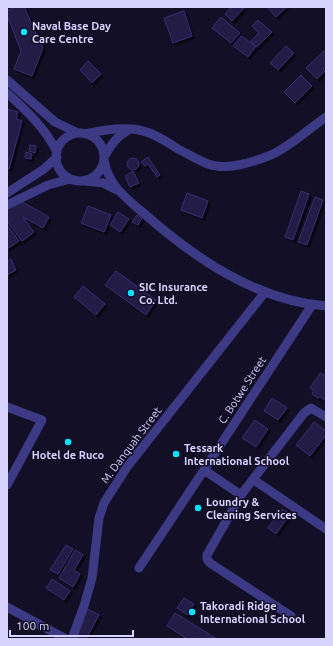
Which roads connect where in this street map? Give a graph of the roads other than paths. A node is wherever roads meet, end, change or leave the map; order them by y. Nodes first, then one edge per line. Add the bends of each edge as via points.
1 (7, 80) edge
2 (7, 93) edge
3 (326, 117) edge
4 (129, 129) junction
5 (82, 134) junction
6 (57, 154) junction
7 (104, 158) junction
8 (70, 178) junction
9 (84, 181) junction
10 (118, 191) junction
11 (7, 193) edge
12 (7, 205) edge
13 (265, 292) junction
14 (312, 305) junction
15 (326, 306) edge
16 (7, 407) edge
17 (326, 417) edge
18 (204, 470) junction
19 (254, 480) junction
20 (7, 485) edge
21 (241, 495) junction
22 (326, 529) edge
23 (139, 568) dead end
24 (7, 607) edge
25 (290, 616) dead end
26 (66, 639) edge
27 (72, 639) edge

1 - 5 street via 55,122
2 - 6 street via 34,118 51,139
3 - 4 street via 289,145 271,155 250,162 222,166 209,164 142,130
4 - 5 street
4 - 7 street via 111,144
5 - 6 street via 71,135 65,139
5 - 7 street via 93,136 99,142
6 - 8 street via 60,170
6 - 11 street via 44,169
7 - 9 street via 101,170
7 - 10 street via 106,171
8 - 9 street
8 - 12 street via 48,185
9 - 10 street via 103,184
10 - 13 street via 191,253 226,274
13 - 14 street
13 - 27 street, M. Danquah Street via 127,467 104,503 99,518 92,578
14 - 15 street
14 - 18 street, C. Botwe Street
16 - 20 street via 42,420
17 - 19 street via 314,409 308,409
18 - 21 street
18 - 23 street, C. Botwe Street
19 - 21 street
19 - 22 street
21 - 25 street via 207,559
24 - 26 street

